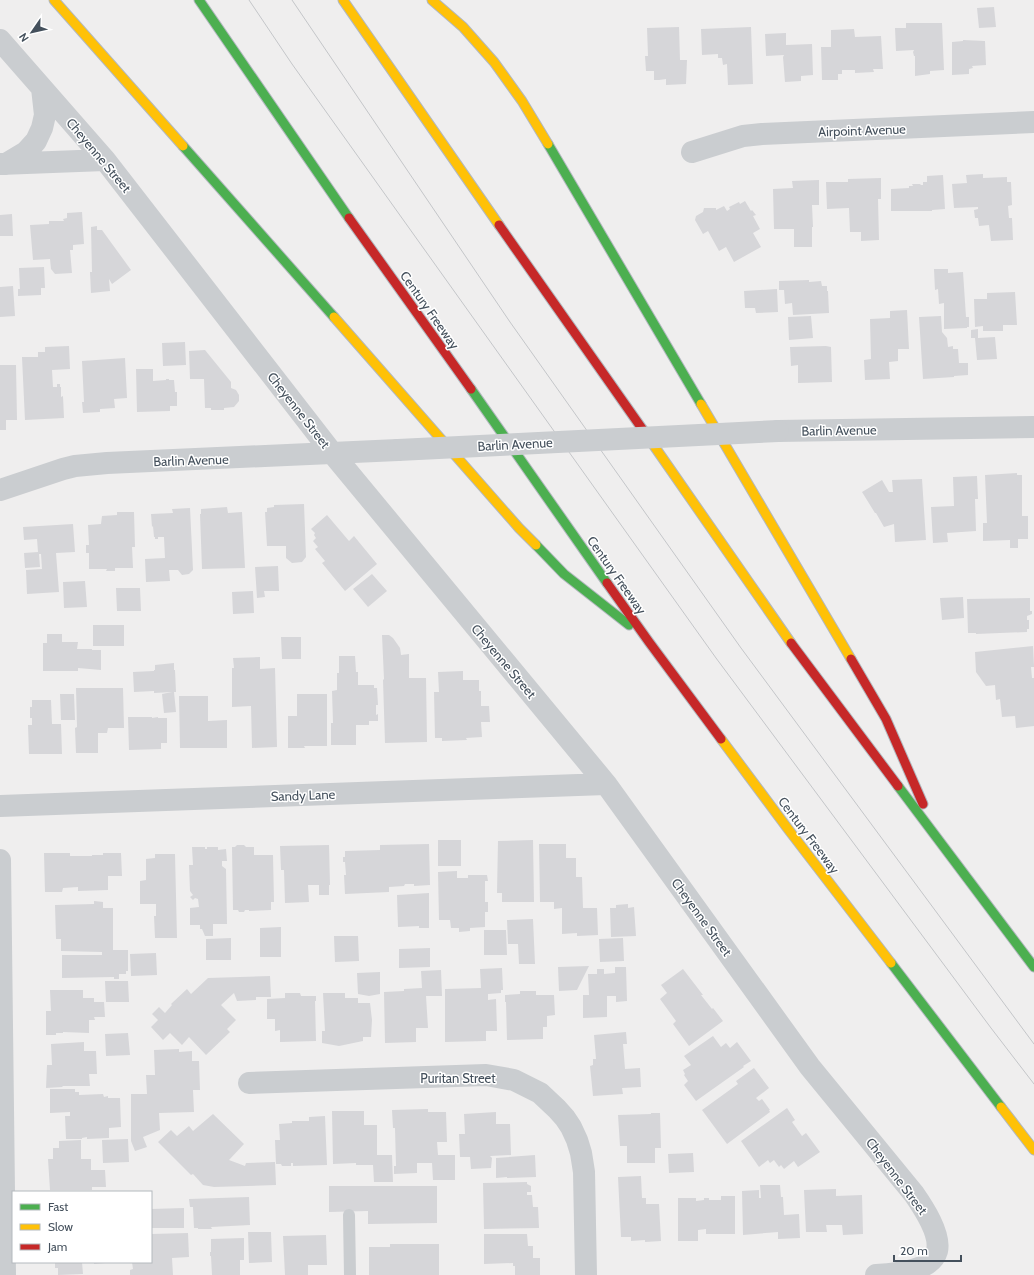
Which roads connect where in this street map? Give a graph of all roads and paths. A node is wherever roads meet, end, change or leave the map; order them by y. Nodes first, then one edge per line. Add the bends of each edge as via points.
1 (54, 0) edge
2 (200, 0) edge
3 (343, 0) edge
4 (432, 0) edge
5 (0, 40) edge
6 (42, 88) junction
7 (1034, 122) edge
8 (692, 152) dead end
9 (105, 160) junction
10 (3, 164) edge
11 (1034, 427) edge
12 (333, 454) junction
13 (0, 490) edge
14 (649, 642) junction
15 (606, 784) junction
16 (0, 806) edge
17 (937, 836) junction
18 (0, 860) edge
19 (1, 932) edge
20 (1034, 967) edge
21 (249, 1083) dead end
22 (1034, 1150) edge
23 (348, 1215) dead end
24 (5, 1275) edge
25 (350, 1275) edge
26 (586, 1275) edge
27 (876, 1275) edge

1 - 14 highway via 519,528 564,574
2 - 14 highway, Century Freeway via 341,206
3 - 17 highway via 795,649
4 - 17 highway via 463,27 494,62 522,102 886,719
5 - 6 street, Cheyenne Street
6 - 9 street, Cheyenne Street
6 - 10 street via 45,115 36,141 26,152
7 - 8 street, Airpoint Avenue via 762,134 743,136
9 - 10 street
9 - 12 street, Cheyenne Street
11 - 12 street, Barlin Avenue, bridge via 778,430
12 - 13 street, Barlin Avenue via 75,466
12 - 15 street, Cheyenne Street
14 - 22 highway, Century Freeway via 788,829
15 - 16 street, Sandy Lane
15 - 27 street, Cheyenne Street via 810,1066 923,1207 931,1223 937,1244 936,1252 928,1263 921,1267 906,1272
17 - 20 highway
18 - 19 street
19 - 24 street
21 - 26 street, Puritan Street via 486,1075 514,1080 540,1093 565,1118 581,1153 584,1172
23 - 25 lane

